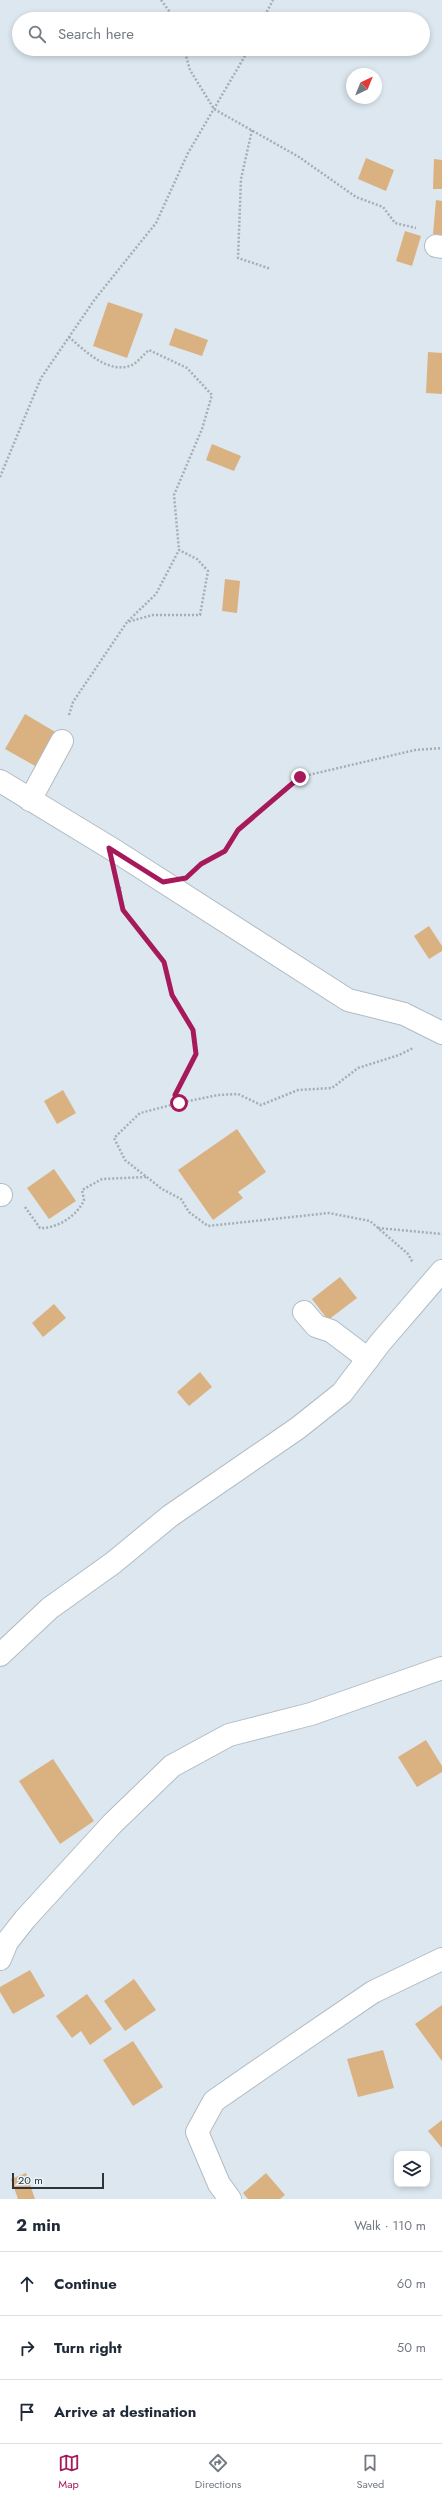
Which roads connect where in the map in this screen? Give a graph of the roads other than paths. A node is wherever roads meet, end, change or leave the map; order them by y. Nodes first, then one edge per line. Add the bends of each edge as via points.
1 (62, 741) road end
2 (0, 781) edge
3 (30, 800) junction
4 (437, 1030) edge
5 (442, 1271) edge
6 (304, 1312) dead end
7 (368, 1359) junction
8 (0, 1655) edge
9 (442, 1668) edge
10 (0, 1959) edge
11 (442, 1959) edge
12 (230, 2199) edge

1 - 3 street
2 - 3 street
3 - 4 street via 348,1000 404,1014
5 - 7 street
6 - 7 street via 316,1326 331,1331
7 - 8 street via 342,1393 298,1428 170,1516 113,1563 50,1608
9 - 10 street via 311,1714 229,1736 172,1766 112,1824 25,1919 7,1942
11 - 12 street via 373,1992 214,2102 197,2132 219,2184

